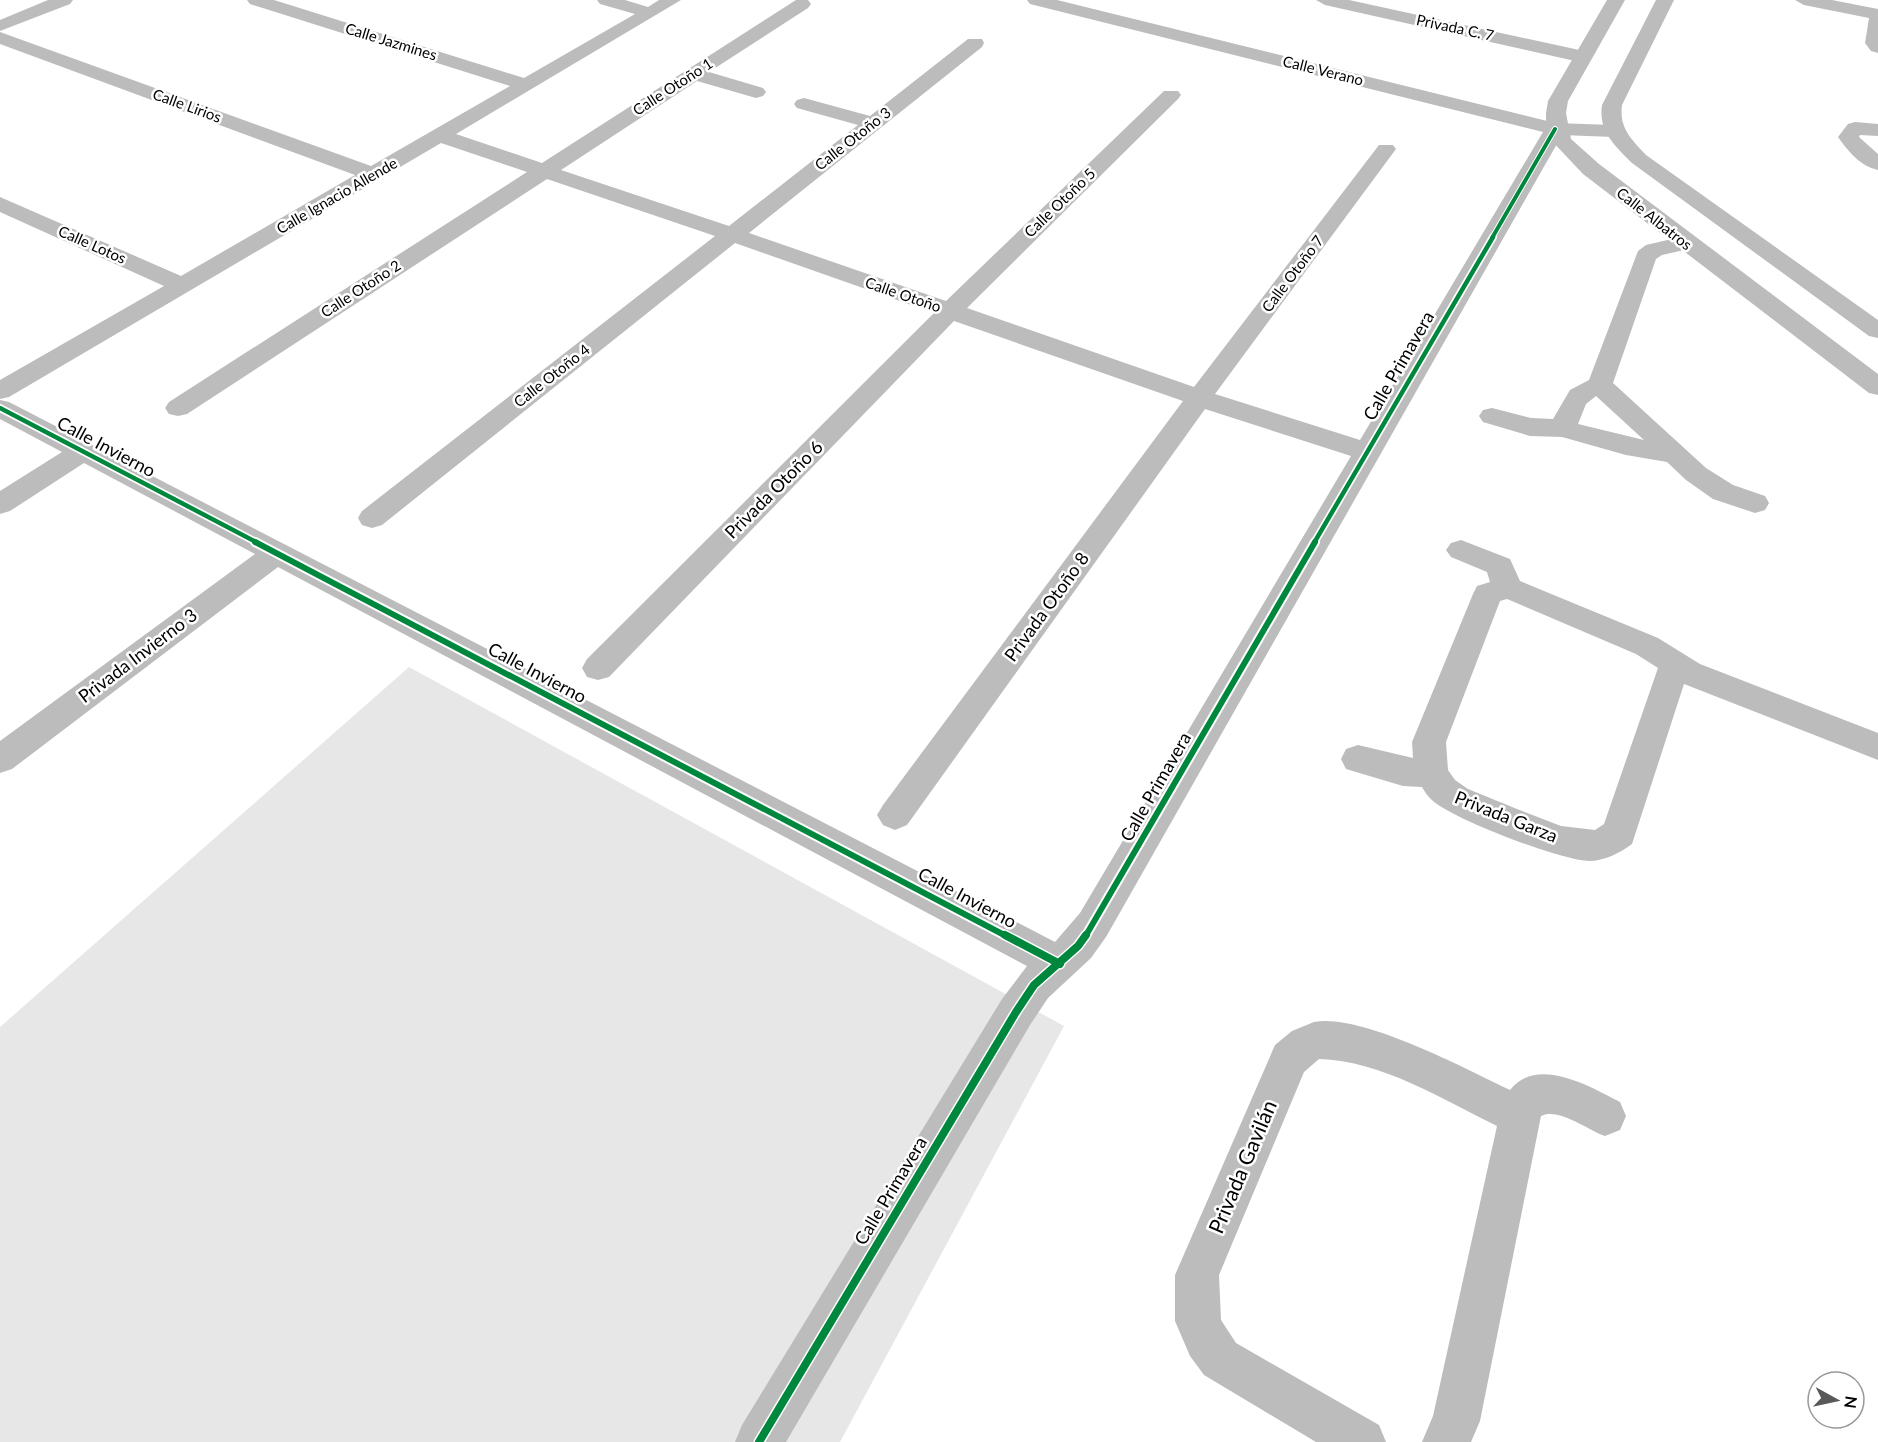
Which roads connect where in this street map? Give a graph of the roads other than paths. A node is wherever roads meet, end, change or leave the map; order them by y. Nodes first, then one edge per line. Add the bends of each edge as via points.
1 (64, 0) edge
2 (256, 0) edge
3 (606, 0) edge
4 (672, 0) edge
5 (1036, 0) edge
6 (1325, 0) edge
7 (1616, 0) edge
8 (1665, 0) edge
9 (1804, 0) edge
10 (802, 4) dead end
11 (650, 13) junction
12 (1878, 16) edge
13 (0, 26) edge
14 (0, 38) edge
15 (975, 43) dead end
16 (1878, 47) edge
17 (1584, 57) junction
18 (694, 74) junction
19 (527, 85) junction
20 (756, 92) dead end
21 (1171, 95) dead end
22 (804, 104) dead end
23 (874, 123) junction
24 (1555, 129) junction
25 (1878, 130) edge
26 (1612, 131) junction
27 (440, 136) junction
28 (1386, 149) dead end
29 (1878, 164) edge
30 (544, 170) junction
31 (375, 175) junction
32 (0, 204) edge
33 (731, 234) junction
34 (1685, 243) junction
35 (184, 286) junction
36 (950, 311) junction
37 (1878, 331) edge
38 (1600, 385) junction
39 (1878, 387) edge
40 (0, 391) edge
41 (1199, 398) junction
42 (0, 408) edge
43 (178, 408) dead end
44 (1492, 416) dead end
45 (1563, 428) junction
46 (1366, 451) junction
47 (82, 452) junction
48 (1675, 455) junction
49 (1755, 503) dead end
50 (0, 504) edge
51 (372, 518) dead end
52 (1461, 550) dead end
53 (277, 553) junction
54 (1506, 588) junction
55 (1675, 664) junction
56 (598, 668) dead end
57 (1878, 747) edge
58 (0, 759) edge
59 (1358, 759) dead end
60 (1431, 773) junction
61 (895, 815) dead end
62 (1060, 964) junction
63 (1520, 1116) junction
64 (1605, 1116) dead end
65 (759, 1442) edge
66 (1362, 1442) edge
67 (1446, 1442) edge

1 - 13 street
2 - 19 street, Calle Jazmines
3 - 11 street
4 - 11 street, Calle Ignacio Allende
5 - 24 street, Calle Verano
6 - 17 street, Privada C. 7
7 - 17 street
8 - 26 street via 1612,105
9 - 12 street
10 - 18 street, Calle Otoño 1
11 - 19 street, Calle Ignacio Allende
12 - 16 street via 1874,43
14 - 31 street, Calle Lirios
15 - 23 street, Calle Otoño 3
17 - 24 street via 1558,101
18 - 20 street
18 - 30 street, Calle Otoño 1
19 - 27 street, Calle Ignacio Allende
21 - 36 street, Calle Otoño 5
22 - 23 street
23 - 33 street, Calle Otoño 3
24 - 26 street, Calle Verano
24 - 34 street, Calle Albatros via 1590,169
24 - 46 street, Calle Primavera
25 - 29 street via 1855,128 1848,137
26 - 37 street via 1639,159
27 - 30 street, Calle Otoño
27 - 31 street, Calle Ignacio Allende
28 - 41 street, Calle Otoño 7
30 - 33 street, Calle Otoño
30 - 43 street, Calle Otoño 2
31 - 35 street, Calle Ignacio Allende
32 - 35 street, Calle Lotos
33 - 36 street, Calle Otoño
33 - 51 street, Calle Otoño 4
34 - 38 street via 1654,250 1646,256
34 - 39 street, Calle Albatros
35 - 40 street, Calle Ignacio Allende
36 - 41 street, Calle Otoño
36 - 56 street, Privada Otoño 6
38 - 45 street via 1580,392
38 - 48 street
41 - 46 street, Calle Otoño
41 - 61 street, Privada Otoño 8
42 - 47 street, Calle Invierno
44 - 45 street via 1530,427
45 - 48 street
46 - 62 street, Calle Primavera via 1093,925
47 - 50 street
47 - 53 street, Calle Invierno
48 - 49 street via 1713,487
52 - 54 street via 1500,567
53 - 58 street, Privada Invierno 3
53 - 62 street, Calle Invierno
54 - 55 street via 1647,646
54 - 60 street via 1488,594 1430,742
55 - 57 street via 1701,678
55 - 60 street, Privada Garza via 1619,832 1609,842 1590,846 1547,836 1456,799 1443,790
59 - 60 street via 1403,772
62 - 65 street, Calle Primavera via 1034,986 1016,1012
63 - 64 street via 1527,1100 1537,1094 1575,1101
63 - 66 street, Privada Gavilán via 1349,1042 1322,1039 1304,1044 1289,1059 1197,1275 1198,1321 1220,1359
63 - 67 street via 1456,1420

